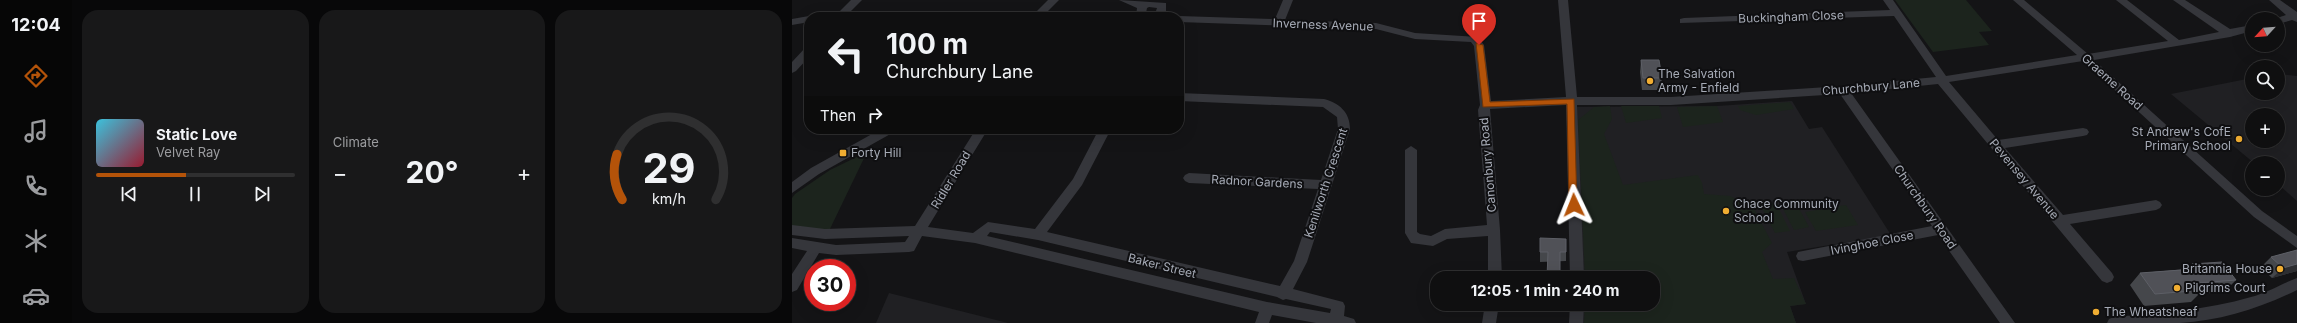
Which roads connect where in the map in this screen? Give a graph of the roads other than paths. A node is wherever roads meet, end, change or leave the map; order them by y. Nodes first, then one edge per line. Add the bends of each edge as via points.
1 (857, 0) edge
2 (1124, 0) edge
3 (1172, 0) edge
4 (1288, 0) edge
5 (1563, 0) edge
6 (1888, 0) edge
7 (2018, 0) edge
8 (2121, 0) edge
9 (2178, 0) edge
10 (2274, 0) edge
11 (1054, 1) edge
12 (1162, 5) junction
13 (844, 12) edge
14 (1042, 12) edge
15 (1139, 12) edge
16 (1143, 12) edge
17 (1161, 12) edge
18 (1897, 12) junction
19 (2296, 17) edge
20 (1184, 19) edge
21 (2285, 19) edge
22 (804, 20) edge
23 (1684, 21) dead end
24 (792, 22) edge
25 (1278, 23) junction
26 (2245, 30) edge
27 (2230, 34) junction
28 (1466, 38) joint
29 (2177, 43) junction
30 (804, 56) edge
31 (2085, 57) junction
32 (792, 69) edge
33 (1941, 80) junction
34 (1843, 90) junction
35 (1184, 97) edge
36 (1571, 101) junction
37 (1485, 107) junction
38 (2083, 132) dead end
39 (881, 134) edge
40 (979, 134) edge
41 (1102, 134) edge
42 (1996, 145) junction
43 (1411, 150) dead end
44 (1189, 178) dead end
45 (1325, 185) junction
46 (792, 188) edge
47 (2156, 205) dead end
48 (2059, 221) junction
49 (1941, 229) junction
50 (792, 230) edge
51 (1494, 230) junction
52 (920, 231) junction
53 (1038, 235) junction
54 (975, 238) junction
55 (792, 243) edge
56 (2297, 243) edge
57 (816, 247) junction
58 (1803, 256) dead end
59 (1495, 271) edge
60 (1577, 271) edge
61 (2107, 277) dead end
62 (2297, 284) edge
63 (792, 286) edge
64 (1283, 294) junction
65 (1267, 308) junction
66 (1491, 311) edge
67 (1577, 311) edge
68 (1336, 321) junction
69 (2131, 322) edge
70 (1262, 323) edge
71 (1350, 323) edge
72 (1489, 323) edge
73 (1576, 323) edge
74 (2008, 323) edge
75 (2114, 323) edge

1 - 13 street
2 - 15 street
3 - 12 street
4 - 25 street
5 - 36 street via 1569,41
6 - 18 street, Pevensey Avenue
7 - 31 street, Graeme Road
8 - 29 street
9 - 27 street
10 - 19 street
11 - 14 street
12 - 16 street
12 - 17 street
18 - 23 street, Buckingham Close
18 - 33 street, Pevensey Avenue via 1941,74
19 - 21 street
20 - 25 street, Inverness Avenue
22 - 24 street
25 - 28 street, Inverness Avenue via 1376,26 1425,38
26 - 27 street, Churchbury Lane
27 - 29 street, Churchbury Lane
28 - 37 street, Canonbury Road via 1474,40 1479,45
29 - 31 street, Churchbury Lane
30 - 32 street
31 - 33 street, Churchbury Lane
31 - 56 street, Graeme Road via 2258,214
33 - 34 street, Churchbury Lane
33 - 42 street, Pevensey Avenue
34 - 36 street, Churchbury Lane via 1671,101
34 - 49 street, Churchbury Road
35 - 45 street, Kenilworth Crescent via 1324,103 1334,107 1345,121
36 - 37 street, Churchbury Lane
36 - 60 street
37 - 51 street, Canonbury Road
38 - 42 street
39 - 46 street via 815,171
40 - 52 street, Ridler Road
41 - 53 street via 1078,182
42 - 48 street, Pevensey Avenue
43 - 51 street via 1411,233 1416,239 1433,241 1445,234
44 - 45 street, Radnor Gardens
45 - 64 street, Kenilworth Crescent via 1300,262
47 - 48 street
48 - 61 street, Pevensey Avenue
49 - 58 street, Ivinghoe Close
49 - 74 street, Churchbury Road
50 - 52 street, Baker Street via 825,234
51 - 59 street, Canonbury Road
52 - 54 street, Baker Street
52 - 57 street via 913,244 906,248 836,250
53 - 54 street, Baker Street via 988,227
53 - 64 street, Baker Street
54 - 65 street, Baker Street
55 - 57 street
57 - 63 street
62 - 69 street via 2264,300 2207,314
64 - 68 street, Baker Street via 1338,306
65 - 68 street, Baker Street
65 - 70 street
66 - 72 street
67 - 73 street
68 - 71 street, Baker Street
69 - 75 street

